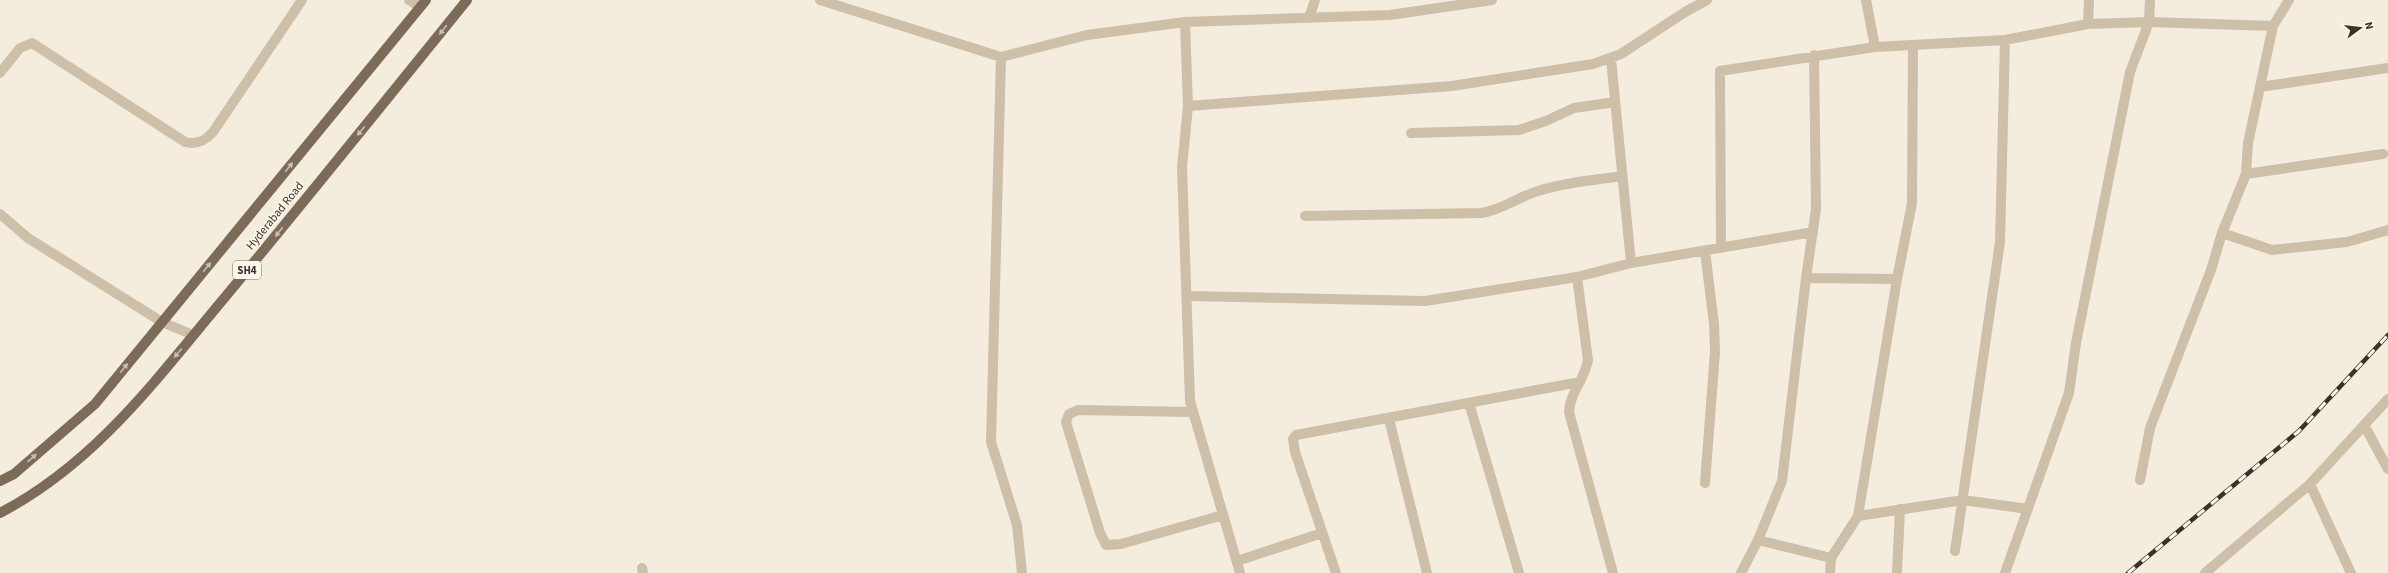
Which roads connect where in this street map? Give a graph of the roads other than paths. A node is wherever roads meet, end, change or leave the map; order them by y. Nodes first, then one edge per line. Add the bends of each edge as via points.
1 (302, 0) edge
2 (409, 0) edge
3 (467, 0) edge
4 (820, 0) edge
5 (1315, 0) edge
6 (1492, 0) edge
7 (1707, 0) edge
8 (1866, 0) edge
9 (2089, 0) edge
10 (2150, 0) edge
11 (2289, 0) edge
12 (423, 3) edge
13 (1309, 18) junction
14 (1185, 22) junction
15 (2149, 22) junction
16 (2088, 24) junction
17 (2273, 26) junction
18 (2005, 40) junction
19 (1912, 45) junction
20 (1875, 47) junction
21 (1814, 55) junction
22 (1001, 57) junction
23 (1610, 59) junction
24 (2388, 68) edge
25 (0, 73) edge
26 (2260, 87) junction
27 (1615, 102) junction
28 (1188, 106) junction
29 (1411, 133) dead end
30 (2383, 154) dead end
31 (2246, 174) junction
32 (1622, 176) junction
33 (0, 214) edge
34 (1304, 216) dead end
35 (2388, 230) edge
36 (1813, 232) junction
37 (2222, 233) junction
38 (1721, 248) junction
39 (1705, 251) junction
40 (1631, 262) junction
41 (1577, 277) junction
42 (1806, 278) junction
43 (1897, 279) junction
44 (1188, 296) junction
45 (162, 322) junction
46 (193, 335) junction
47 (1580, 382) junction
48 (2388, 399) edge
49 (1469, 403) junction
50 (1192, 412) junction
51 (1389, 419) junction
52 (2364, 425) junction
53 (2388, 469) edge
54 (2140, 480) dead end
55 (0, 481) edge
56 (1704, 483) dead end
57 (2310, 484) junction
58 (1963, 500) junction
59 (1900, 509) junction
60 (2028, 509) junction
61 (0, 513) edge
62 (1223, 515) junction
63 (1858, 516) junction
64 (1322, 533) junction
65 (1758, 540) junction
66 (1955, 551) dead end
67 (1831, 558) junction
68 (1237, 561) junction
69 (1022, 573) edge
70 (1240, 573) edge
71 (1336, 573) edge
72 (1427, 573) edge
73 (1519, 573) edge
74 (1613, 573) edge
75 (1741, 573) edge
76 (1830, 573) edge
77 (1897, 573) edge
78 (2005, 573) edge
79 (2205, 573) edge
80 (2351, 573) edge

1 - 25 street via 213,132 199,143 185,142 32,43 20,48
2 - 12 street
3 -> 46 main road, Hyderabad Road / SH4
4 - 22 street
5 - 13 street
6 - 13 street via 1390,15
7 - 23 street via 1634,47
8 - 20 street
9 - 16 street
10 - 15 street
11 - 17 street
45 -> 12 main road, Hyderabad Road / SH4
13 - 14 street
14 - 22 street via 1087,35
14 - 28 street
15 - 16 street
15 - 17 street
15 - 60 street via 2130,72 2076,343 2069,393
16 - 18 street
17 - 26 street
18 - 19 street
18 - 58 street via 2000,242
19 - 20 street
19 - 43 street via 1912,203
20 - 21 street
21 - 36 street via 1816,209
21 - 38 street via 1720,71
22 - 69 street via 990,442 1017,525
23 - 27 street
23 - 28 street via 1452,86
24 - 26 street
26 - 31 street via 2248,143
27 - 29 street via 1574,108 1519,130
27 - 32 street
28 - 44 street via 1182,167
30 - 31 street
31 - 37 street
32 - 34 street via 1554,186 1527,195 1494,211 1481,213
32 - 40 street
33 - 45 street via 28,238
35 - 37 street via 2347,242 2272,250
36 - 38 street
36 - 42 street
37 - 54 street via 2211,270 2150,428
38 - 39 street
39 - 40 street
39 - 56 street via 1715,352
40 - 41 street
41 - 44 street via 1426,301
41 - 47 street via 1588,360
42 - 43 street
42 - 65 street via 1782,481
43 - 63 street
44 - 50 street
45 - 46 street
55 -> 45 main road, Hyderabad Road / SH4 via 14,474 95,404
46 -> 61 main road, Hyderabad Road / SH4 via 125,415 86,455 41,489
47 - 49 street
47 - 74 street via 1570,403 1571,422
48 - 52 street
49 - 51 street
49 - 73 street
50 - 62 street
50 - 62 street via 1078,410 1069,414 1066,422 1106,545 1121,544
51 - 64 street via 1302,433 1293,439
51 - 72 street
52 - 53 street
52 - 57 street
57 - 79 street
57 - 80 street
58 - 59 street
58 - 60 street
58 - 66 street
59 - 63 street
59 - 77 street
60 - 78 street
62 - 68 street
63 - 67 street
64 - 68 street
64 - 71 street
65 - 67 street
65 - 75 street
67 - 76 street
68 - 70 street

